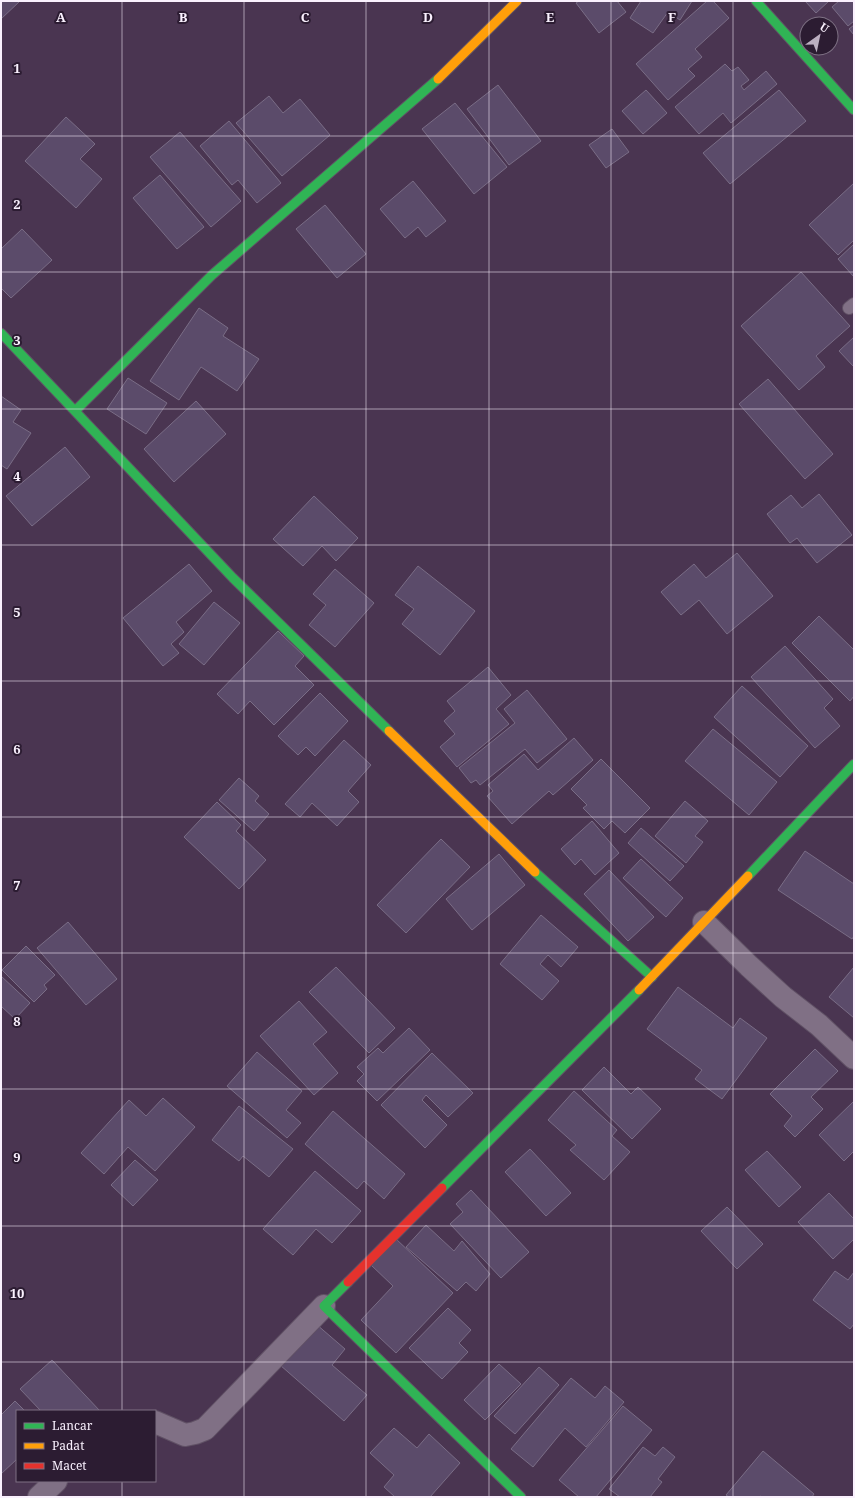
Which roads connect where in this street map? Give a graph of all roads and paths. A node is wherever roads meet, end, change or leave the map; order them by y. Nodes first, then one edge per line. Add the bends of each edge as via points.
1 (517, 1) edge
2 (756, 1) edge
3 (854, 110) edge
4 (1, 333) edge
5 (75, 411) junction
6 (854, 764) edge
7 (704, 922) junction
8 (652, 977) junction
9 (854, 1058) edge
10 (324, 1306) junction
11 (156, 1422) edge
12 (55, 1482) edge
13 (39, 1497) edge
14 (520, 1497) edge

1 - 5 main road via 433,84 212,275
2 - 3 main road
4 - 5 main road
5 - 8 main road via 233,578 384,727 550,887
6 - 7 main road
7 - 8 main road
7 - 9 street via 783,997 819,1025
8 - 10 main road
10 - 11 street via 205,1429 185,1435
10 - 14 main road
12 - 13 street

